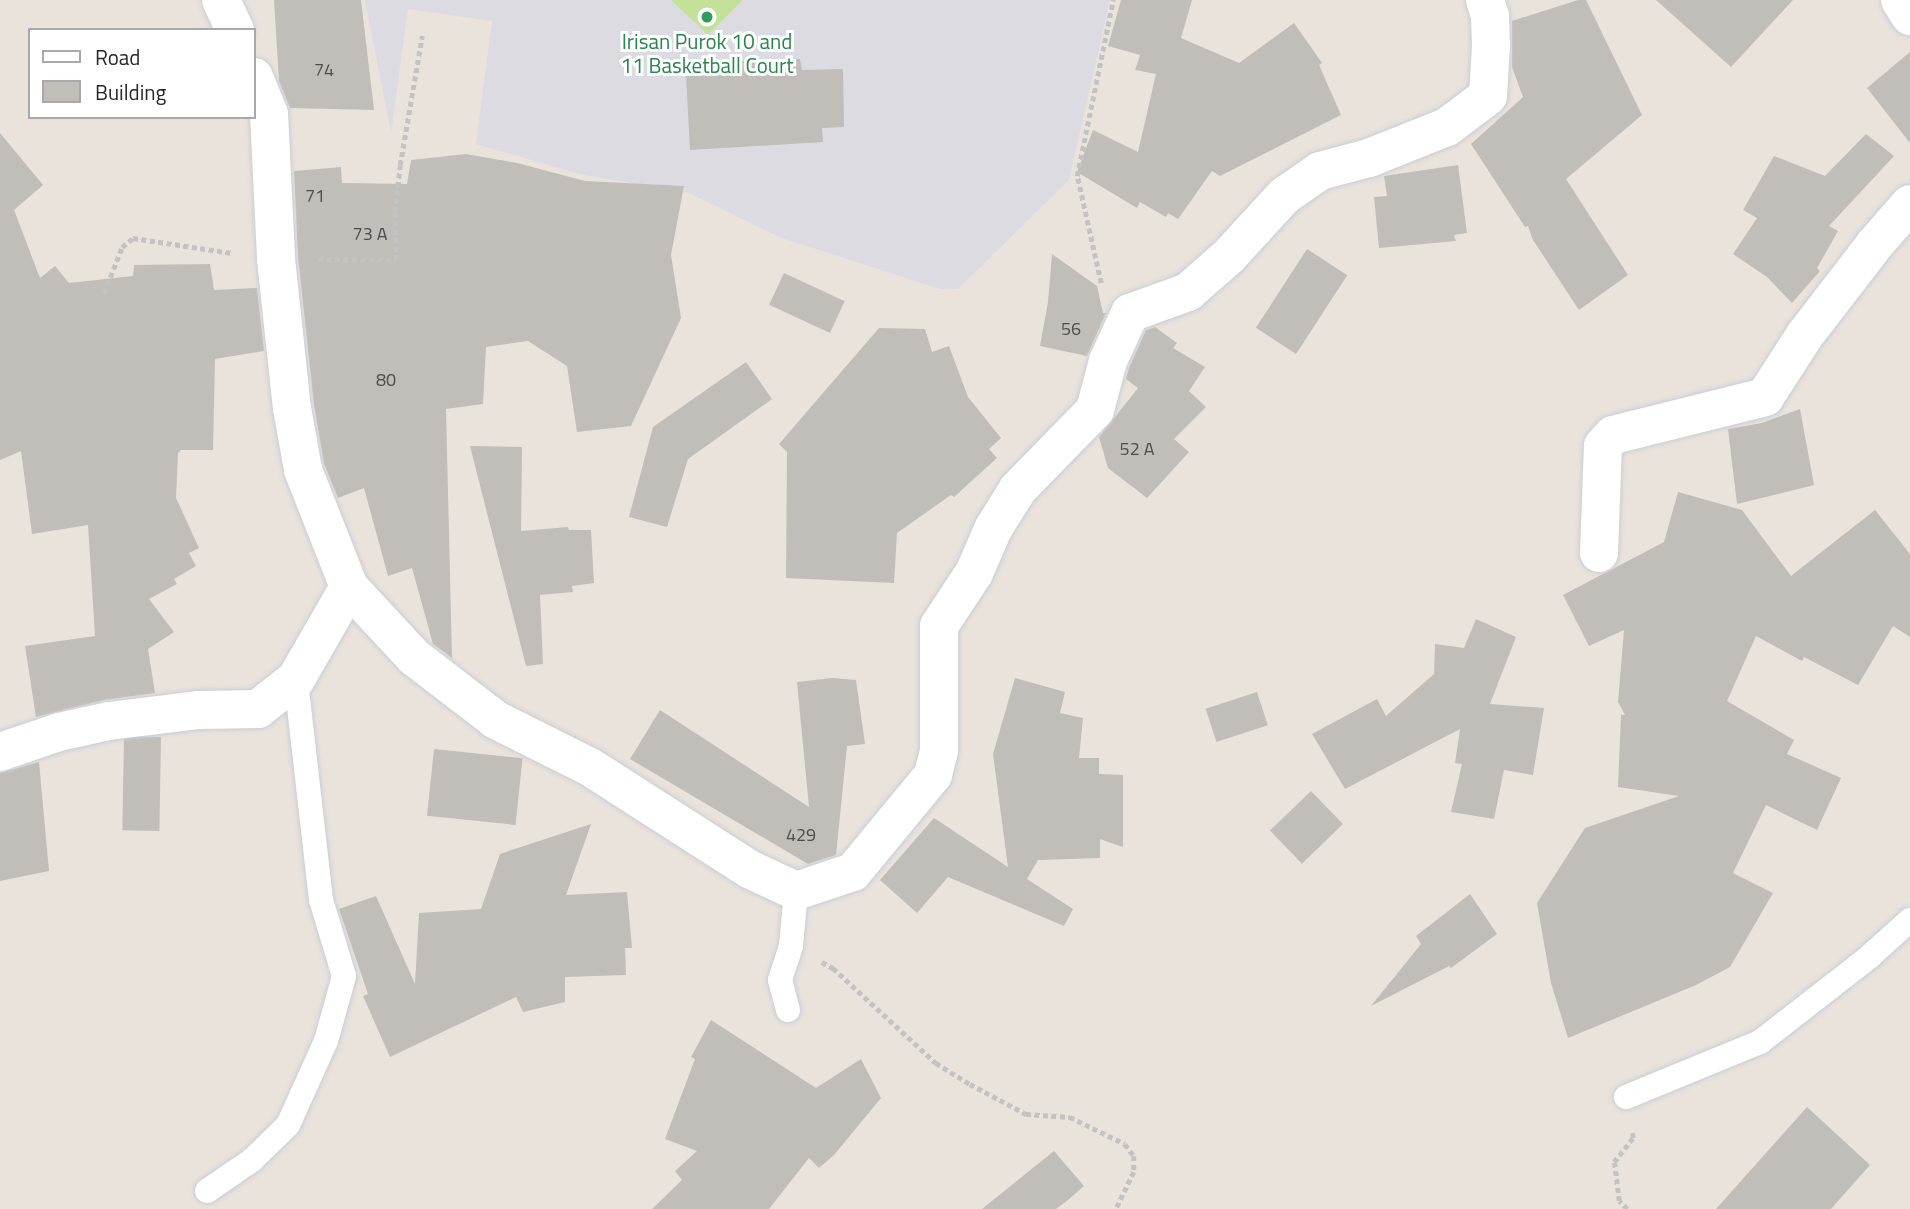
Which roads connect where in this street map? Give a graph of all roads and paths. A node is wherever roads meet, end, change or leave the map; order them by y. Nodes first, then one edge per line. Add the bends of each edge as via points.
1 (221, 0) edge
2 (1113, 0) edge
3 (1485, 0) edge
4 (1899, 0) edge
5 (1910, 16) edge
6 (234, 28) edge
7 (422, 36) dead end
8 (256, 82) edge
9 (1910, 204) edge
10 (276, 259) junction
11 (1103, 291) dead end
12 (104, 293) dead end
13 (1599, 552) dead end
14 (349, 587) junction
15 (296, 678) junction
16 (0, 752) edge
17 (796, 891) junction
18 (1910, 920) edge
19 (790, 946) junction
20 (788, 1010) dead end
21 (1626, 1097) joint
22 (207, 1191) dead end
23 (1116, 1209) edge
24 (1627, 1209) edge

1 - 6 street
2 - 11 path via 1077,176
3 - 17 street via 1491,46 1488,96 1447,127 1369,158 1321,171 1284,196 1229,256 1188,292 1130,313 1108,361 1095,410 1018,489 974,573 939,626 939,751 933,775 853,872
4 - 5 street
7 - 10 path via 400,165 396,260
8 - 10 street via 269,114
9 - 13 street via 1805,335 1765,397 1613,435 1603,446
10 - 12 path via 133,239 122,247
10 - 14 street via 303,470
14 - 15 street
14 - 17 street via 414,657 496,720 590,768 749,869
15 - 16 street via 258,709 199,710 109,721
15 - 22 lane via 321,900 344,976 326,1041 288,1125 252,1160
17 - 19 lane
18 - 21 lane via 1760,1042
19 - 20 lane via 780,980
19 - 23 path via 833,968 936,1063 1003,1104 1026,1114 1070,1117 1125,1144 1134,1156 1134,1171
21 - 24 path via 1633,1138 1614,1163 1619,1200

